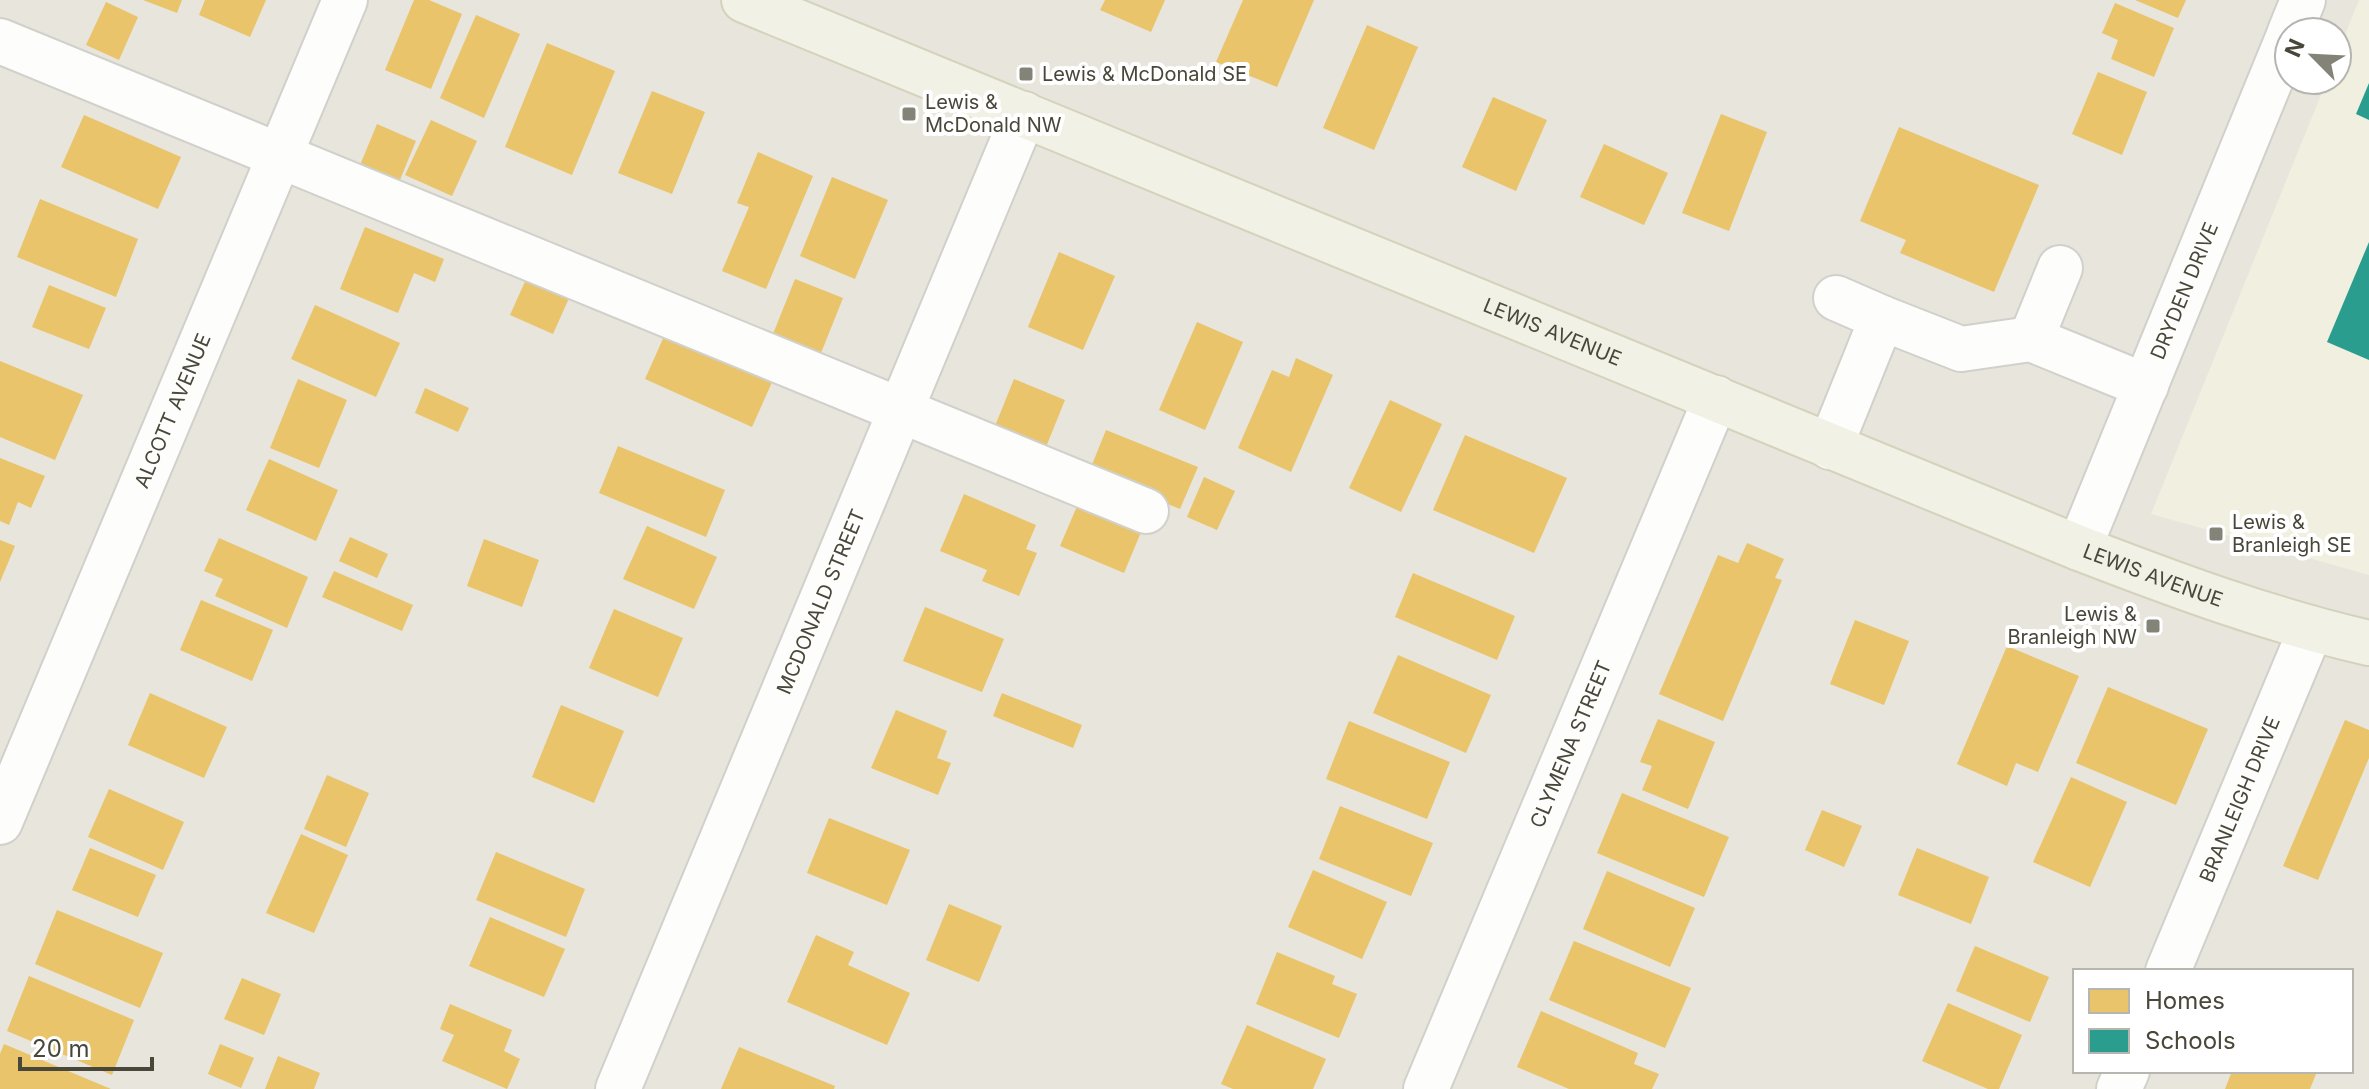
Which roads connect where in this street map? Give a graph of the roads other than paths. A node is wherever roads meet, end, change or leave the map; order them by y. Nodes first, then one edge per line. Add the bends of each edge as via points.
1 (345, 0) edge
2 (744, 0) edge
3 (0, 41) edge
4 (2273, 76) edge
5 (1024, 114) junction
6 (280, 156) junction
7 (2060, 268) dead end
8 (1836, 298) dead end
9 (1882, 318) junction
10 (2031, 339) junction
11 (2146, 386) junction
12 (1716, 398) junction
13 (901, 410) junction
14 (1830, 447) junction
15 (1146, 511) dead end
16 (2079, 548) junction
17 (2311, 629) junction
18 (2369, 643) edge
19 (0, 822) edge
20 (2169, 969) edge
21 (618, 1089) edge
22 (1426, 1089) edge

1 - 6 street, ALCOTT AVENUE
2 - 5 main road, LEWIS AVENUE
3 - 6 street
4 - 11 street, DRYDEN DRIVE
5 - 12 main road, LEWIS AVENUE
5 - 13 street, MCDONALD STREET
6 - 13 street
6 - 19 street, ALCOTT AVENUE
7 - 10 street
8 - 9 street
9 - 10 street via 1961,349
9 - 14 street
10 - 11 street
11 - 16 street, DRYDEN DRIVE
12 - 14 main road, LEWIS AVENUE
12 - 22 street, CLYMENA STREET
13 - 15 street
13 - 21 street, MCDONALD STREET
14 - 16 main road, LEWIS AVENUE
16 - 17 main road, LEWIS AVENUE via 2189,591
17 - 18 main road, LEWIS AVENUE
17 - 20 street, BRANLEIGH DRIVE

